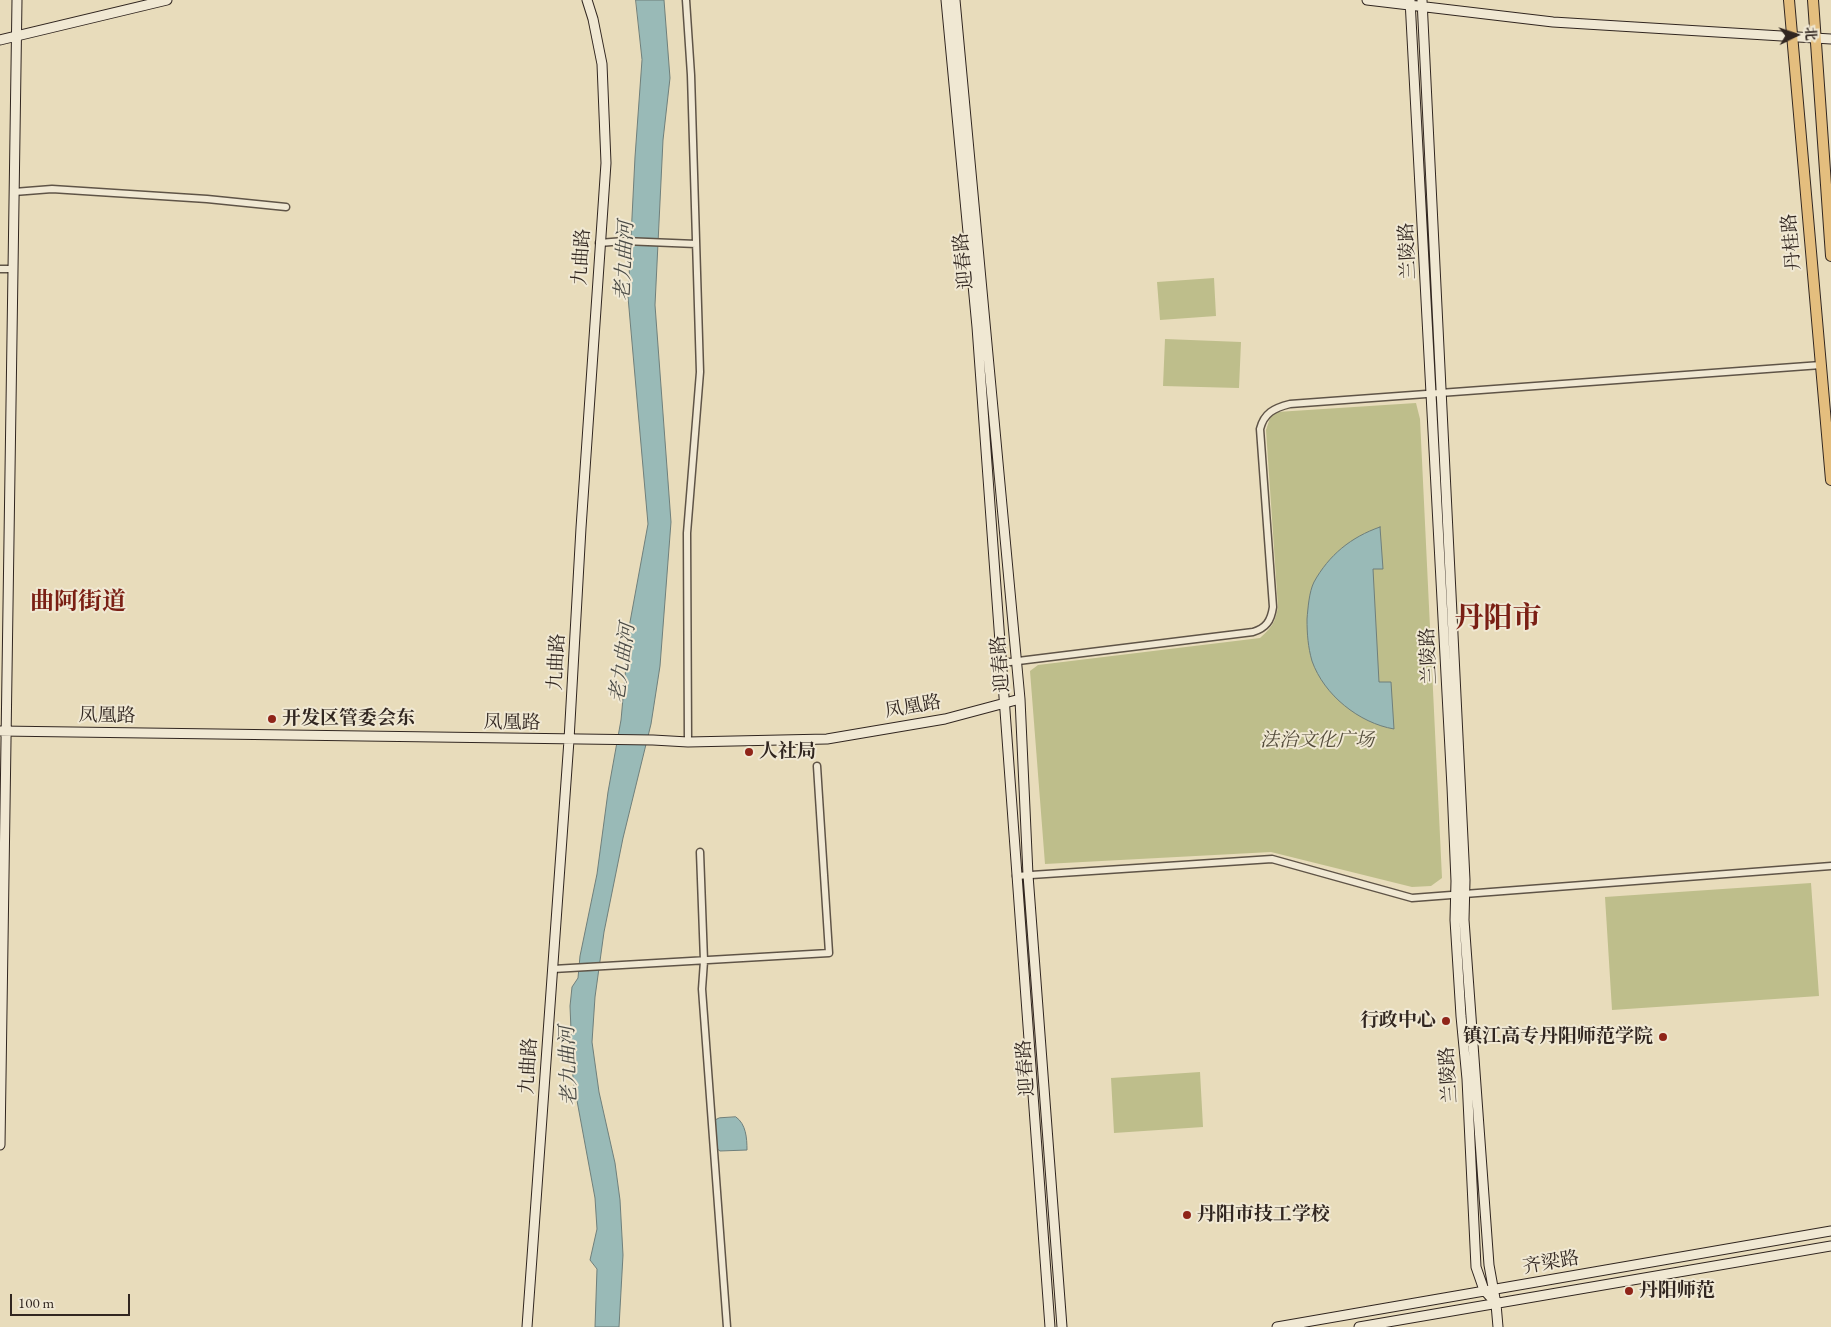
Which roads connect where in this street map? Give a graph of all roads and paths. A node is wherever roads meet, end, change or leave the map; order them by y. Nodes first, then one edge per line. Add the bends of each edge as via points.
1 (17, 0) edge
2 (167, 0) edge
3 (587, 0) edge
4 (686, 0) edge
5 (946, 0) edge
6 (955, 0) edge
7 (1367, 0) edge
8 (1789, 0) edge
9 (1813, 0) edge
10 (1410, 2) edge
11 (1422, 3) edge
12 (16, 36) junction
13 (1792, 37) junction
14 (1814, 38) junction
15 (1831, 39) edge
16 (0, 40) edge
17 (14, 192) junction
18 (286, 207) dead end
19 (599, 242) junction
20 (696, 244) junction
21 (1831, 256) edge
22 (0, 269) edge
23 (13, 269) junction
24 (1821, 365) junction
25 (1436, 393) junction
26 (1831, 480) edge
27 (1017, 662) junction
28 (1002, 663) junction
29 (1020, 699) junction
30 (1005, 703) junction
31 (4, 731) edge
32 (569, 740) junction
33 (688, 742) junction
34 (817, 766) dead end
35 (700, 852) dead end
36 (1831, 866) edge
37 (1028, 875) junction
38 (1016, 876) junction
39 (1460, 894) junction
40 (704, 961) junction
41 (553, 969) junction
42 (1, 1077) edge
43 (0, 1136) edge
44 (0, 1145) edge
45 (1831, 1231) edge
46 (1831, 1246) edge
47 (1489, 1290) junction
48 (1496, 1304) junction
49 (528, 1327) edge
50 (727, 1327) edge
51 (1050, 1327) edge
52 (1062, 1327) edge
53 (1277, 1327) edge
54 (1359, 1327) edge
55 (1498, 1327) edge

1 - 12 street
2 - 12 street
3 - 19 street, 九曲路 via 602,64 605,108 606,163
4 - 20 street
5 - 28 street, 迎春路 via 977,326
6 - 27 street, 迎春路
7 - 10 street
8 - 13 main road, 丹桂路
9 - 14 main road, 丹桂路
10 - 11 street
10 - 25 street, 兰陵路
11 - 13 street via 1553,22
11 - 25 street, 兰陵路
12 - 16 street
12 - 17 street
13 - 14 street
13 - 24 main road, 丹桂路
14 - 15 street
14 - 21 main road, 丹桂路
17 - 18 street via 52,189
17 - 23 street
19 - 20 street
19 - 32 street, 九曲路
20 - 33 street via 700,372 687,533
22 - 23 street
23 - 31 street
24 - 25 street
24 - 26 main road, 丹桂路
25 - 27 street via 1290,404 1278,407 1262,420 1260,429 1273,607 1272,617 1260,630
25 - 39 street, 兰陵路 via 1452,788
27 - 28 street
27 - 29 street, 迎春路
28 - 30 street, 迎春路
29 - 30 street, 凤凰路
29 - 37 street, 迎春路
30 - 33 street, 凤凰路 via 945,719 827,739
30 - 38 street, 迎春路
31 - 32 street, 凤凰路
31 - 42 street
32 - 33 street, 凤凰路
32 - 41 street, 九曲路
34 - 40 street via 829,953
35 - 40 street
36 - 39 street
37 - 38 street
37 - 39 street via 1272,859 1412,898
37 - 52 street, 迎春路
38 - 51 street, 迎春路
39 - 47 street, 兰陵路 via 1476,1078
39 - 47 street, 兰陵路 via 1455,929 1467,1079 1476,1267
40 - 41 street
40 - 50 street via 702,989
41 - 49 street, 九曲路
42 - 43 street
43 - 44 street
45 - 47 street, 齐梁路
46 - 48 street, 齐梁路
47 - 48 street, 兰陵路
47 - 53 street, 齐梁路
48 - 54 street, 齐梁路
48 - 55 street, 兰陵路

